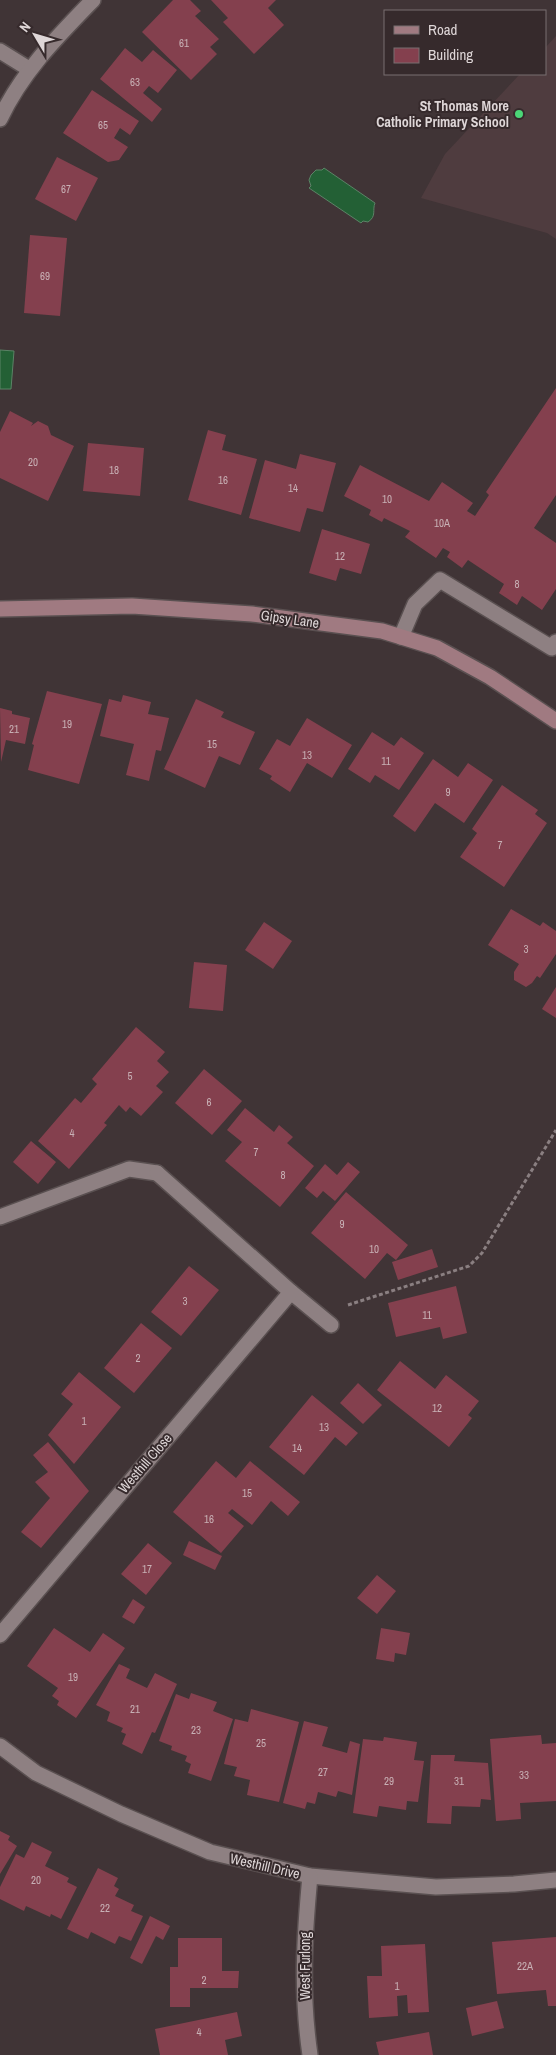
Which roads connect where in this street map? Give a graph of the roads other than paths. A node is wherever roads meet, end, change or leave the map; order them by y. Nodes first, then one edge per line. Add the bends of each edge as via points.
1 (93, 0) edge
2 (0, 51) edge
3 (29, 69) junction
4 (0, 120) edge
5 (0, 609) edge
6 (401, 637) junction
7 (556, 642) edge
8 (556, 721) edge
9 (0, 1217) edge
10 (292, 1292) junction
11 (331, 1325) road end
12 (0, 1635) edge
13 (0, 1746) edge
14 (310, 1876) junction
15 (556, 1880) edge
16 (310, 2055) edge

1 - 3 street
2 - 3 street
3 - 4 street
5 - 6 main road, Gipsy Lane via 132,606 252,614
6 - 7 street via 415,604 440,580 552,648
6 - 8 main road, Gipsy Lane via 437,648 490,677
9 - 10 street via 129,1169 157,1173
10 - 11 street
10 - 12 street, Westhill Close
13 - 14 street, Westhill Drive via 36,1772 121,1814 210,1852
14 - 15 street, Westhill Drive via 436,1887
14 - 16 street, West Furlong via 303,1982

